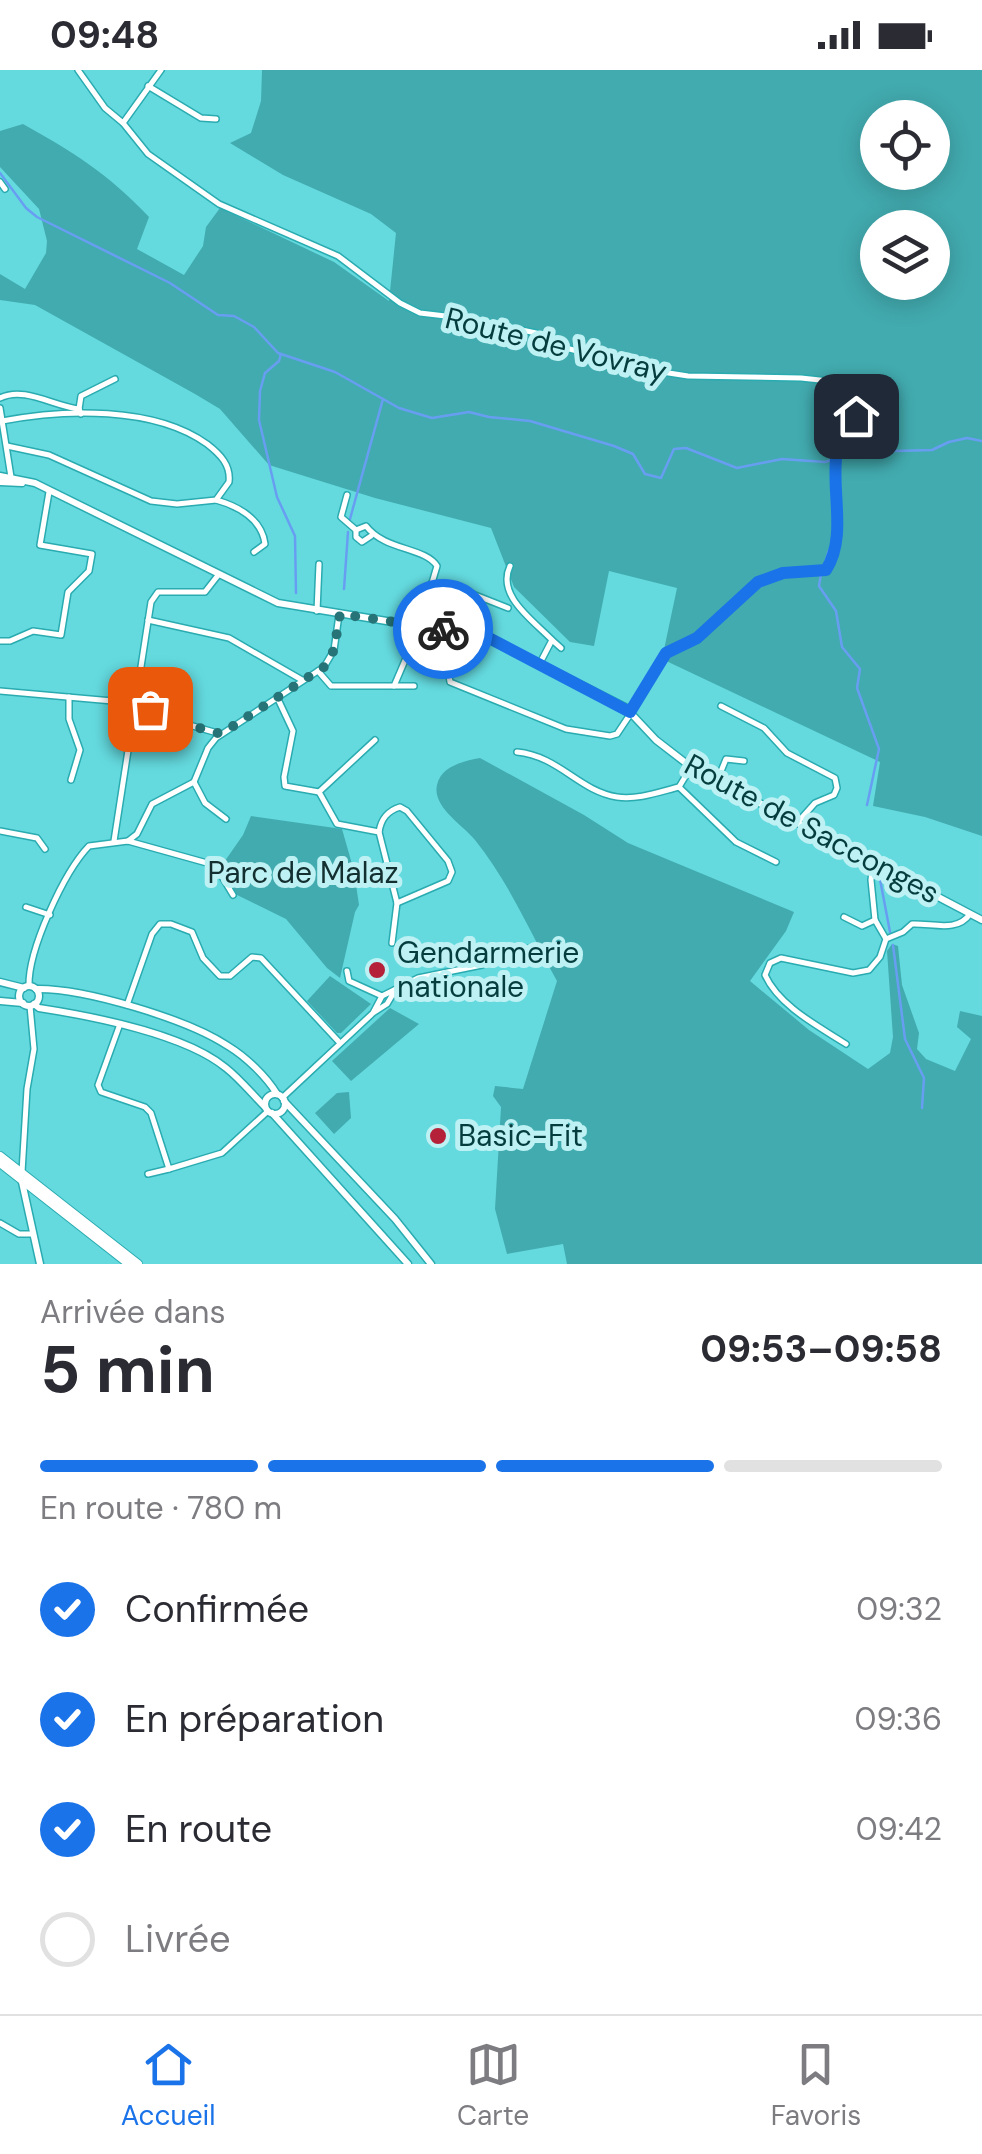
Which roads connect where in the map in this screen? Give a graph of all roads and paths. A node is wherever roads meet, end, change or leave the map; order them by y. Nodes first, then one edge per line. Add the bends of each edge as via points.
1 (78, 70) edge
2 (161, 70) edge
3 (148, 86) junction
4 (216, 119) dead end
5 (123, 123) junction
6 (115, 378) dead end
7 (0, 398) edge
8 (0, 408) edge
9 (80, 412) junction
10 (2, 422) edge
11 (7, 446) junction
12 (9, 455) junction
13 (0, 456) edge
14 (6, 480) edge
15 (52, 493) junction
16 (347, 495) dead end
17 (216, 500) junction
18 (254, 552) dead end
19 (319, 564) dead end
20 (510, 566) dead end
21 (219, 574) junction
22 (432, 584) junction
23 (508, 608) dead end
24 (317, 611) junction
25 (340, 614) junction
26 (148, 620) junction
27 (424, 626) junction
28 (552, 640) junction
29 (0, 641) edge
30 (561, 648) dead end
31 (540, 662) junction
32 (318, 671) junction
33 (302, 680) junction
34 (394, 686) junction
35 (414, 686) dead end
36 (0, 691) edge
37 (68, 697) junction
38 (277, 697) junction
39 (135, 703) junction
40 (721, 706) dead end
41 (630, 712) junction
42 (221, 734) junction
43 (375, 740) dead end
44 (517, 752) dead end
45 (744, 761) dead end
46 (691, 767) junction
47 (71, 780) dead end
48 (717, 781) junction
49 (194, 782) junction
50 (679, 787) junction
51 (319, 792) junction
52 (226, 819) dead end
53 (798, 822) junction
54 (0, 831) edge
55 (379, 832) junction
56 (114, 841) junction
57 (128, 841) junction
58 (45, 848) dead end
59 (776, 862) dead end
60 (874, 862) junction
61 (232, 894) dead end
62 (396, 904) junction
63 (26, 908) dead end
64 (50, 914) junction
65 (970, 914) junction
66 (844, 917) dead end
67 (874, 920) junction
68 (982, 920) edge
69 (886, 939) junction
70 (392, 943) dead end
71 (532, 947) dead end
72 (346, 972) dead end
73 (0, 982) edge
74 (29, 988) junction
75 (396, 989) junction
76 (382, 996) junction
77 (0, 1001) edge
78 (29, 1004) junction
79 (127, 1005) junction
80 (373, 1013) junction
81 (120, 1024) junction
82 (340, 1043) junction
83 (846, 1044) dead end
84 (281, 1098) junction
85 (268, 1110) junction
86 (23, 1152) junction
87 (0, 1160) edge
88 (12, 1166) junction
89 (169, 1169) junction
90 (148, 1174) dead end
91 (22, 1178) junction
92 (39, 1195) junction
93 (25, 1204) junction
94 (0, 1223) edge
95 (31, 1234) junction
96 (40, 1264) edge
97 (129, 1264) edge
98 (138, 1264) edge
99 (408, 1264) edge
100 (431, 1264) edge

1 - 5 street
2 - 3 street
3 - 4 street via 201,118
3 - 5 street
5 - 41 street, Route de Vovray via 153,159 219,204 338,256 420,312 536,333 643,369 885,387 886,399 847,428 837,456 834,553 826,570 758,582 697,638 666,653
6 - 9 street via 81,396
7 - 9 street via 22,392
8 - 10 street
9 - 10 street
9 - 17 street via 154,420 193,435 228,466 230,482
10 - 11 street
11 - 12 street
11 - 17 street via 48,455 151,501
12 - 13 street
12 - 14 street
14 - 15 street, Route de Sacconges
15 - 21 street, Route de Sacconges
15 - 29 street via 40,545 92,554 90,571 68,592 60,635 33,631
16 - 22 street via 341,518 432,558
17 - 18 street via 257,524 266,540
19 - 24 street
20 - 28 street via 511,596
21 - 24 street, Route de Sacconges via 278,603
21 - 26 street via 206,592 154,595
22 - 23 street
22 - 27 street
24 - 25 street, Route de Sacconges
25 - 27 street, Route de Sacconges
25 - 32 street via 331,658
26 - 33 street via 228,638
26 - 39 street
27 - 31 street, Route de Sacconges via 489,638
28 - 30 street
28 - 31 street
31 - 41 street, Route de Sacconges
32 - 33 street
32 - 34 street via 330,686
33 - 38 street
34 - 35 street
34 - 41 street via 406,658 441,657 450,682 566,729 610,736
36 - 37 street
37 - 39 street
37 - 47 street via 80,750
38 - 42 street
38 - 51 street via 293,731 285,786
39 - 42 street
39 - 56 street
40 - 53 street via 835,778 834,795
41 - 46 street, Route de Sacconges
42 - 49 street
43 - 51 street
44 - 50 street via 548,760 616,797
45 - 48 street via 726,759
46 - 48 street, Route de Sacconges
46 - 50 street
48 - 53 street, Route de Sacconges
49 - 52 street
49 - 57 street via 152,804
50 - 59 street via 736,842
51 - 55 street via 336,824
53 - 60 street, Route de Sacconges
54 - 58 street via 37,838
55 - 62 street
55 - 62 street via 391,810 408,811 452,872 448,882
56 - 57 street
56 - 64 street via 80,855
57 - 61 street via 211,864
60 - 65 street, Route de Sacconges
60 - 67 street
62 - 70 street
63 - 64 street
64 - 74 street
65 - 68 street, Route de Sacconges
65 - 69 street via 957,926 912,924
66 - 67 street via 862,926
67 - 69 street
69 - 83 street via 869,970 853,973 781,958 764,975 807,1019
71 - 75 street
72 - 76 street
73 - 74 street
74 - 78 street via 20,994
74 - 78 street via 39,998
74 - 79 street
75 - 76 street
75 - 80 street
76 - 80 street
77 - 78 street
78 - 81 street
78 - 86 street via 34,1049
79 - 82 street via 152,934 160,924 171,924 192,932 220,976 261,958
79 - 84 street via 228,1045
80 - 82 street
81 - 85 street via 213,1058
81 - 89 street via 98,1085 151,1113
82 - 84 street
84 - 85 street via 268,1097
84 - 85 street via 282,1112
84 - 100 street
85 - 89 street via 222,1153
85 - 99 street
86 - 88 street
86 - 91 street
87 - 88 main road
87 - 91 main road
88 - 91 main road
89 - 90 street
91 - 92 main road
91 - 93 street
91 - 98 main road
92 - 93 street
92 - 97 main road
93 - 95 street
94 - 95 street
95 - 96 street

